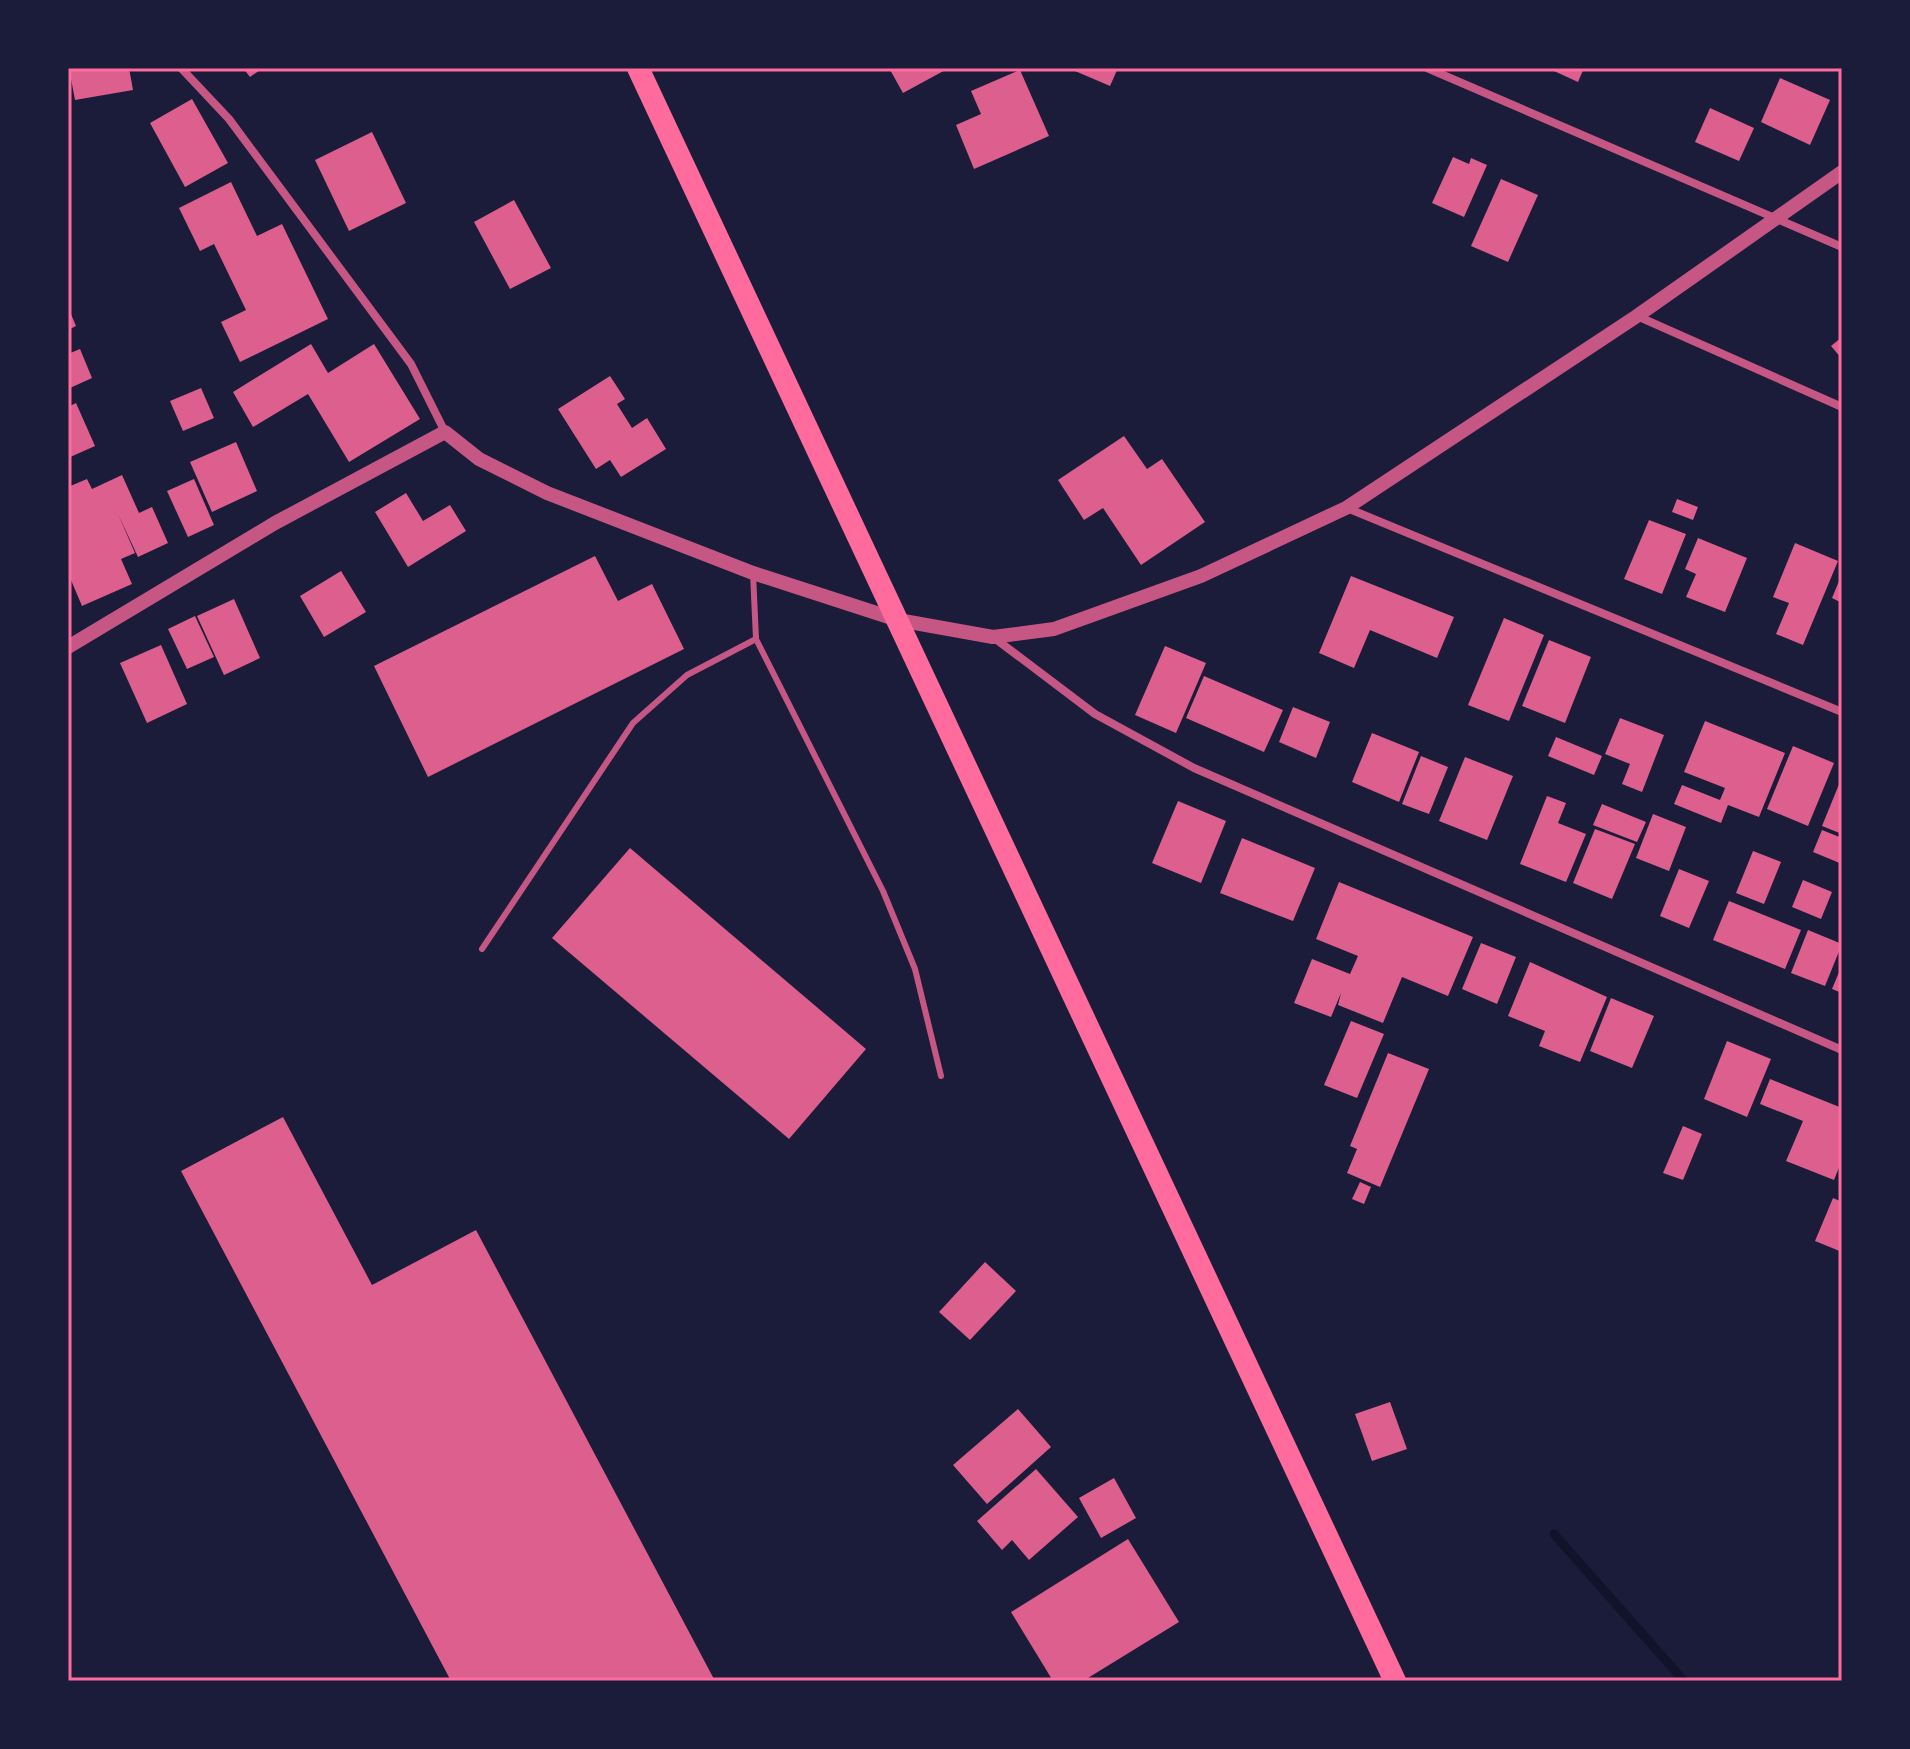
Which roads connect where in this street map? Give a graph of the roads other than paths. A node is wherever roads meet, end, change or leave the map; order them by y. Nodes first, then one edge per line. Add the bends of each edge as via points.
1 (181, 68) edge
2 (638, 68) edge
3 (1427, 68) edge
4 (1842, 172) edge
5 (1773, 220) junction
6 (1842, 247) edge
7 (1637, 316) junction
8 (1842, 407) edge
9 (445, 432) junction
10 (1346, 508) junction
11 (753, 573) junction
12 (898, 620) junction
13 (993, 637) junction
14 (756, 639) junction
15 (68, 647) edge
16 (1842, 712) edge
17 (482, 949) dead end
18 (1842, 1050) edge
19 (941, 1076) dead end
20 (1395, 1681) edge

1 - 9 street via 229,119 411,364
2 - 12 highway
3 - 5 street
4 - 5 street
5 - 6 street
5 - 7 street
7 - 8 street
7 - 10 street
9 - 11 street via 479,459 547,493
9 - 15 street via 275,523
10 - 13 street via 1201,576 1054,629
10 - 16 street
11 - 12 street
11 - 14 lane
12 - 13 street
12 - 20 highway
13 - 18 street via 1095,714 1194,768
14 - 17 lane via 687,675 633,723
14 - 19 lane via 883,891 915,969

